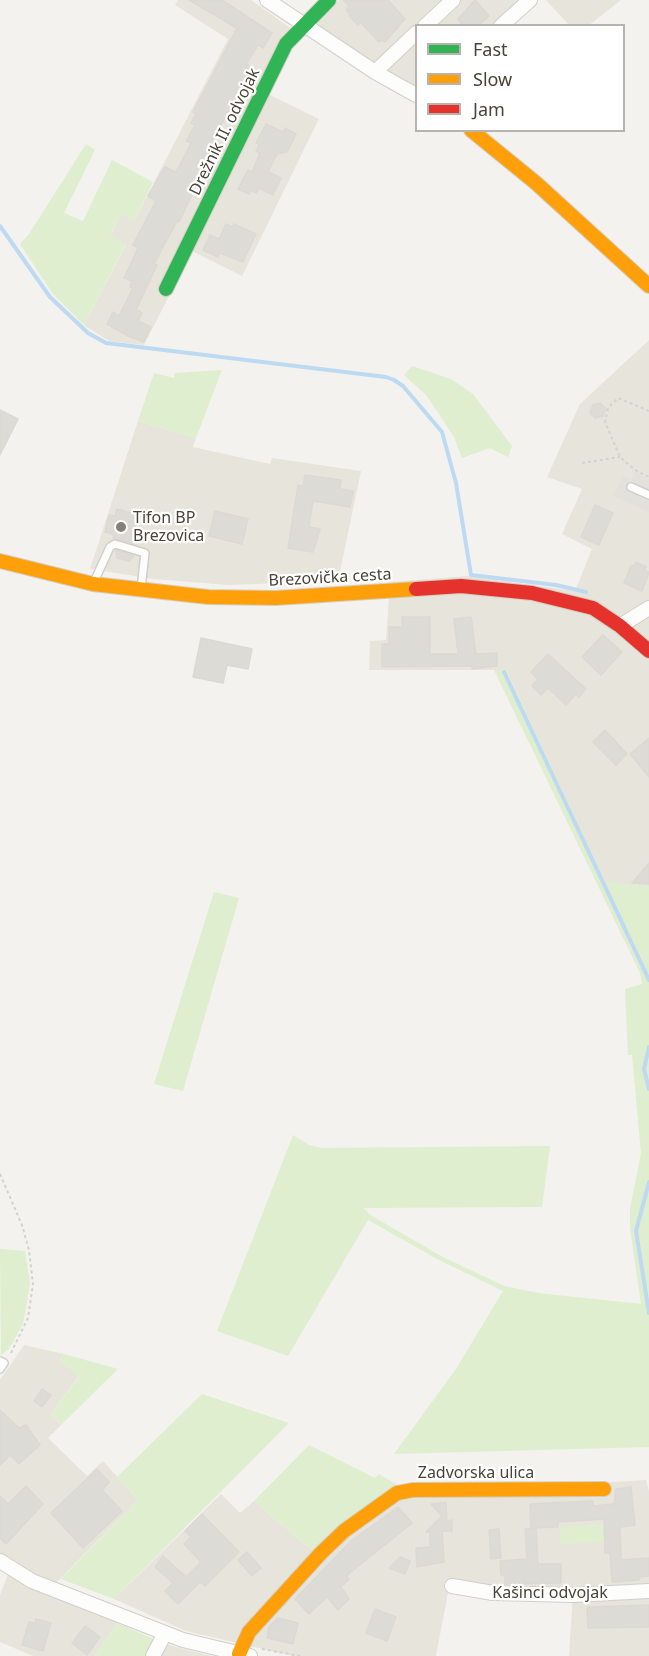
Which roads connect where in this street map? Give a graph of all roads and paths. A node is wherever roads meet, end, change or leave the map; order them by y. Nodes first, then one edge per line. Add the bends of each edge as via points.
1 (267, 0) edge
2 (329, 0) edge
3 (453, 0) edge
4 (530, 0) edge
5 (427, 24) edge
6 (503, 24) edge
7 (304, 25) junction
8 (415, 35) edge
9 (375, 72) junction
10 (415, 93) edge
11 (473, 132) edge
12 (649, 286) edge
13 (166, 290) dead end
14 (649, 411) edge
15 (620, 457) junction
16 (582, 463) dead end
17 (649, 477) edge
18 (631, 487) dead end
19 (649, 495) edge
20 (0, 561) edge
21 (93, 584) junction
22 (141, 591) junction
23 (649, 608) edge
24 (620, 626) junction
25 (649, 651) edge
26 (0, 1174) edge
27 (1, 1365) edge
28 (604, 1489) dead end
29 (0, 1562) edge
30 (452, 1586) dead end
31 (649, 1591) edge
32 (165, 1633) junction
33 (244, 1655) edge
34 (153, 1656) edge

1 - 7 street
2 - 7 street, Drežnik II. odvojak
3 - 5 street
4 - 6 street
7 - 9 street
7 - 13 street, Drežnik II. odvojak via 286,44
8 - 9 street
9 - 10 street
11 - 12 street
14 - 15 path via 618,398 608,408 605,422
15 - 16 path
15 - 17 path
18 - 19 lane
20 - 21 street, Brezovička cesta
21 - 22 street, Brezovička cesta
21 - 22 lane via 115,544 145,553
22 - 24 street, Brezovička cesta via 276,598 461,586 577,602
23 - 24 street
24 - 25 street, Brezovička cesta
26 - 27 path via 22,1225 33,1284 23,1333
28 - 33 street, Zadvorska ulica via 397,1493 344,1531 313,1561 249,1632
29 - 32 street, Zadvorska ulica via 32,1581
30 - 31 street, Kašinci odvojak via 493,1593 573,1595
32 - 33 street, Zadvorska ulica
32 - 34 street

